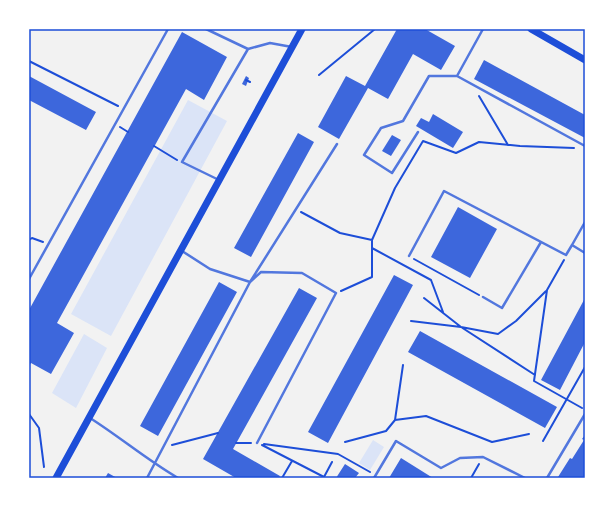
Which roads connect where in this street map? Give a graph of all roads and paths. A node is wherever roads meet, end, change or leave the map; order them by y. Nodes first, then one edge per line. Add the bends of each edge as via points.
1 (168, 29) edge
2 (206, 29) edge
3 (302, 29) edge
4 (375, 29) edge
5 (483, 29) edge
6 (531, 29) edge
7 (292, 47) junction
8 (248, 49) junction
9 (585, 60) edge
10 (29, 61) edge
11 (319, 75) dead end
12 (456, 76) junction
13 (246, 80) dead end
14 (250, 82) dead end
15 (472, 85) junction
16 (123, 108) junction
17 (418, 132) dead end
18 (338, 144) dead end
19 (508, 145) dead end
20 (154, 146) dead end
21 (585, 146) edge
22 (182, 162) junction
23 (220, 181) junction
24 (297, 210) junction
25 (585, 222) edge
26 (29, 240) edge
27 (372, 240) dead end
28 (541, 242) junction
29 (48, 244) junction
30 (572, 245) junction
31 (372, 247) dead end
32 (182, 251) junction
33 (585, 253) edge
34 (566, 255) junction
35 (409, 256) joint
36 (29, 279) edge
37 (250, 282) junction
38 (547, 290) junction
39 (483, 297) joint
40 (424, 298) dead end
41 (443, 313) junction
42 (411, 321) dead end
43 (461, 327) junction
44 (403, 365) dead end
45 (585, 367) edge
46 (535, 375) junction
47 (566, 400) junction
48 (585, 409) edge
49 (29, 414) edge
50 (585, 414) edge
51 (90, 418) junction
52 (395, 420) junction
53 (218, 433) dead end
54 (529, 434) dead end
55 (543, 441) dead end
56 (345, 442) dead end
57 (236, 443) dead end
58 (257, 443) junction
59 (163, 447) junction
60 (483, 457) junction
61 (292, 461) junction
62 (332, 462) dead end
63 (154, 464) junction
64 (44, 468) dead end
65 (375, 477) edge
66 (56, 478) edge
67 (147, 478) edge
68 (178, 478) edge
69 (282, 478) edge
70 (325, 478) edge
71 (471, 478) edge
72 (525, 478) edge
73 (547, 478) edge

1 - 16 lane
2 - 8 lane
3 - 7 main road
4 - 11 path
5 - 12 lane
6 - 9 main road
7 - 8 lane via 270,43
7 - 23 main road
8 - 22 lane
10 - 16 path
12 - 15 lane
12 - 17 lane via 429,76 403,121 381,128 364,155 392,173
13 - 14 path
15 - 19 path
15 - 21 lane
16 - 29 lane
18 - 24 lane
20 - 22 path
22 - 23 lane
23 - 32 main road
24 - 27 path via 340,233
24 - 37 lane
25 - 30 lane
26 - 29 path via 32,238
28 - 34 lane
28 - 35 lane via 444,191
28 - 39 lane via 502,308
29 - 36 lane
30 - 33 lane
30 - 34 lane
31 - 41 path via 431,280
32 - 37 lane via 210,269
32 - 51 main road
34 - 38 path
35 - 39 path
37 - 58 lane via 261,272 302,273 336,293
37 - 59 lane
38 - 43 path via 516,321 498,334
38 - 46 path
40 - 41 path
41 - 43 path
42 - 43 path
43 - 46 path
44 - 52 path
45 - 47 path
46 - 47 path via 534,381
47 - 48 path
47 - 55 path
49 - 64 path via 39,428
50 - 73 lane
51 - 63 lane
51 - 66 main road
52 - 54 path via 426,416 492,442
52 - 56 path via 386,430
53 - 59 path
57 - 58 path
58 - 61 path
58 - 65 path via 338,454
59 - 63 lane
60 - 65 lane via 460,458 441,468 396,441
60 - 71 path
60 - 72 lane
61 - 69 path
61 - 70 path
62 - 70 path
63 - 67 lane
63 - 68 lane

